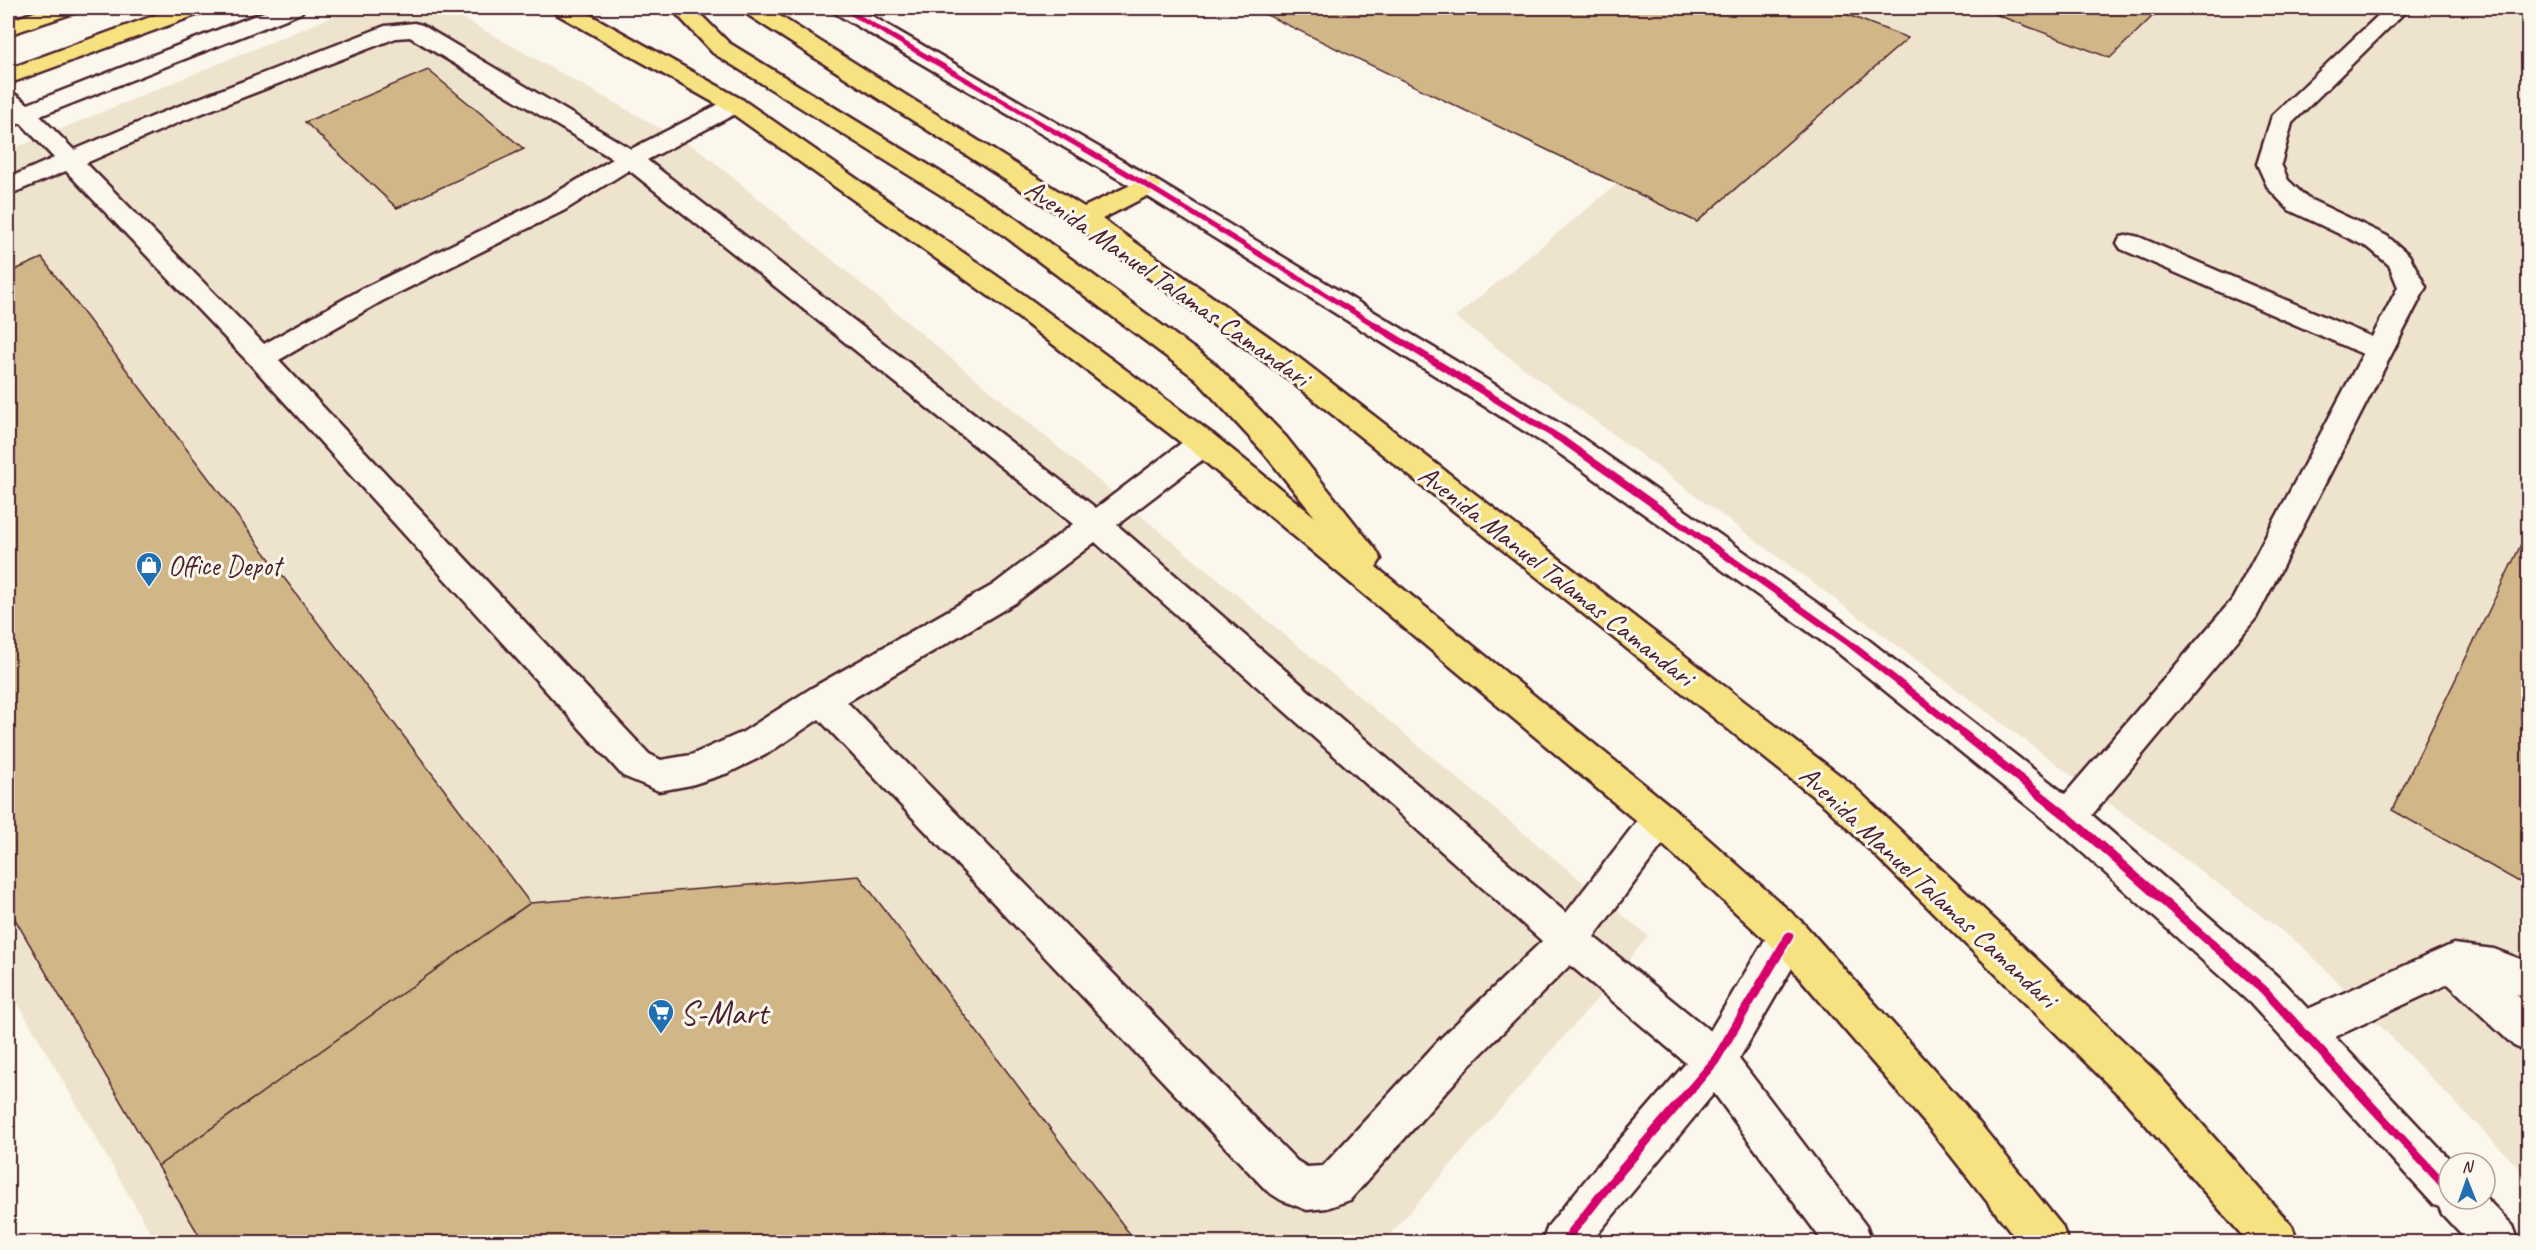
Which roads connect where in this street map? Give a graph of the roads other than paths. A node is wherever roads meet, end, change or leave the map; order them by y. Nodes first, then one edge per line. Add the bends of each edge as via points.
1 (66, 8) edge
2 (194, 8) edge
3 (293, 8) edge
4 (564, 8) edge
5 (682, 8) edge
6 (753, 8) edge
7 (843, 8) edge
8 (2398, 8) edge
9 (8, 28) edge
10 (8, 77) edge
11 (735, 105) junction
12 (13, 111) edge
13 (630, 159) junction
14 (68, 160) junction
15 (1148, 186) junction
16 (8, 187) edge
17 (1083, 218) junction
18 (2130, 243) dead end
19 (2378, 350) junction
20 (261, 358) junction
21 (1203, 443) junction
22 (1097, 526) junction
23 (1405, 610) junction
24 (822, 699) junction
25 (2068, 817) junction
26 (1659, 819) junction
27 (1789, 936) junction
28 (1569, 940) junction
29 (2453, 963) junction
30 (2529, 980) edge
31 (2303, 1032) junction
32 (2529, 1032) edge
33 (1715, 1061) junction
34 (2437, 1177) edge
35 (2468, 1211) edge
36 (1564, 1242) edge
37 (1850, 1242) edge
38 (2046, 1242) edge
39 (2276, 1242) edge
40 (2497, 1242) edge

1 - 9 main road
2 - 10 main road
3 - 12 street
4 - 11 main road
5 - 23 main road via 721,48 1003,222 1205,371 1275,445
6 - 17 main road, Avenida Manuel Talamas Camandari
7 - 15 street
8 - 19 street via 2282,121 2269,165 2277,183 2298,204 2378,242 2400,261 2412,287
11 - 13 street
11 - 21 main road via 1017,303
12 - 14 street
13 - 14 street via 405,28
13 - 20 street via 556,204 372,296
13 - 22 street
14 - 16 street
14 - 20 street
15 - 17 main road
15 - 25 street via 1564,441 1849,643
17 - 39 main road, Avenida Manuel Talamas Camandari via 1289,365 1838,795 2141,1087
18 - 19 street
19 - 25 street via 2244,609
20 - 24 street via 636,765 660,776 715,762 754,743
21 - 22 street
21 - 23 main road
22 - 24 street via 1004,594
22 - 28 street
23 - 26 main road
24 - 28 street via 1282,1176 1297,1187 1313,1190 1335,1185 1455,1052
25 - 31 street via 2264,990
26 - 27 main road
26 - 28 street
27 - 33 street
27 - 38 main road via 1945,1114
28 - 33 street
29 - 30 street via 2494,967
29 - 31 street
29 - 32 street
31 - 34 street
33 - 36 street
33 - 37 street
35 - 40 street

